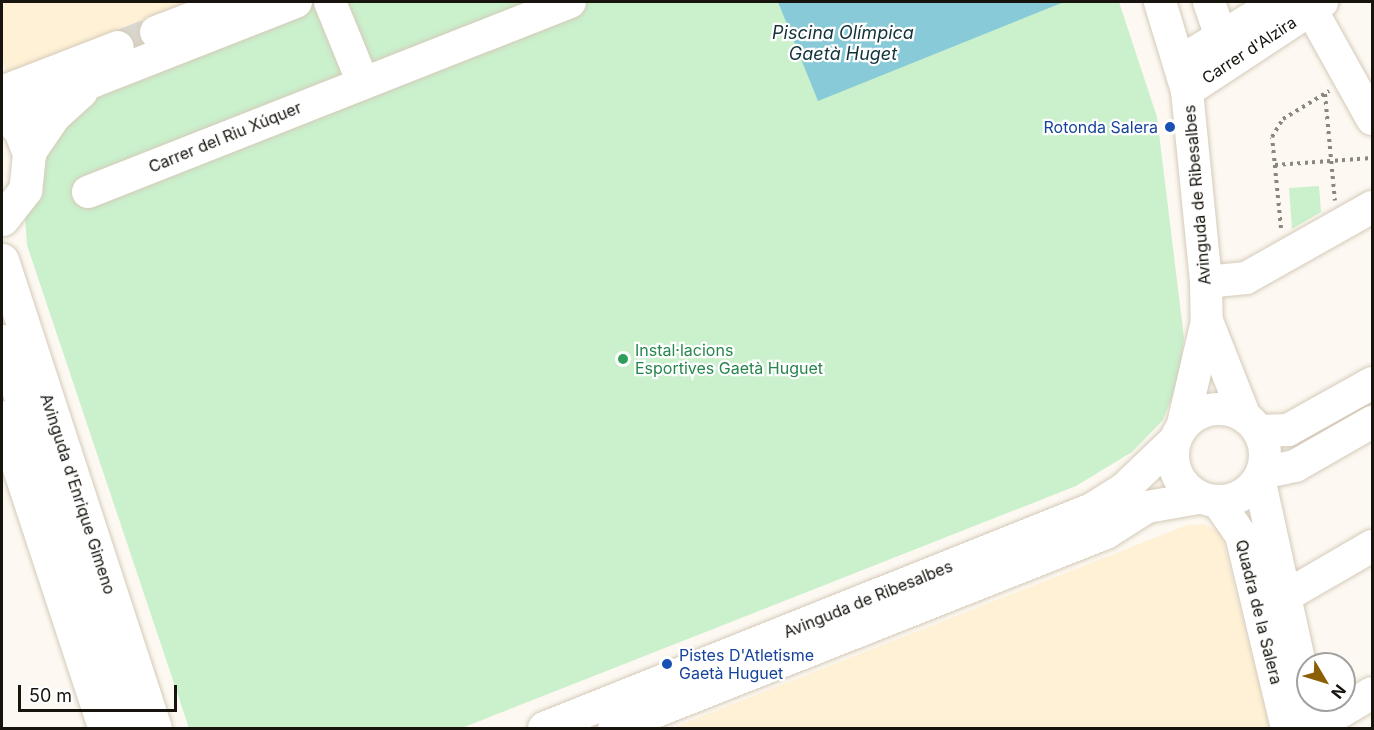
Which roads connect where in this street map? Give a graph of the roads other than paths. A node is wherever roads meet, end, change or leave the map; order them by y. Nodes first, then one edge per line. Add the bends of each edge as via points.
1 (235, 2) edge
2 (330, 2) edge
3 (570, 2) edge
4 (1160, 2) edge
5 (1209, 2) edge
6 (1279, 2) edge
7 (1314, 4) edge
8 (286, 5) edge
9 (156, 32) tunnel mouth
10 (1221, 36) junction
11 (118, 47) tunnel mouth
12 (1183, 76) junction
13 (94, 81) junction
14 (363, 83) junction
15 (2, 92) edge
16 (2, 111) edge
17 (1372, 119) edge
18 (29, 154) junction
19 (88, 192) dead end
20 (1372, 207) edge
21 (2, 221) edge
22 (2, 260) edge
23 (1206, 282) junction
24 (1207, 321) junction
25 (2, 340) edge
26 (1372, 383) edge
27 (2, 417) edge
28 (1372, 422) edge
29 (1252, 424) junction
30 (1178, 432) junction
31 (1260, 476) junction
32 (1208, 500) junction
33 (1372, 546) edge
34 (1284, 597) junction
35 (1372, 693) edge
36 (1306, 719) edge
37 (105, 729) edge
38 (130, 729) edge
39 (155, 729) edge
40 (544, 729) edge
41 (614, 729) edge

1 - 8 street
1 - 9 street
2 - 14 street
3 - 14 street, Carrer del Riu Xúquer
4 - 12 street, Avinguda de Ribesalbes
5 - 10 street
6 - 10 street, Carrer d'Alzira
7 - 12 street, Carrer d'Alzira
7 - 17 street via 1337,86
8 - 13 street
10 - 12 street, Carrer d'Alzira
11 - 15 street
12 - 23 street, Avinguda de Ribesalbes
13 - 16 street via 67,86 43,101
13 - 18 street via 55,116
14 - 19 street, Carrer del Riu Xúquer
16 - 18 main road via 20,130
18 - 21 main road via 25,190
20 - 23 street via 1246,278
22 - 39 main road, Avinguda d'Enrique Gimeno
23 - 24 street, Avinguda de Ribesalbes
24 - 29 street, Avinguda de Ribesalbes
24 - 30 street, Avinguda de Ribesalbes
25 - 38 main road, Avinguda d'Enrique Gimeno
26 - 29 street via 1288,430
27 - 37 street
28 - 31 street via 1295,466
29 - 30 street via 1224,409 1202,411
29 - 31 street via 1265,452
30 - 32 street via 1175,474
30 - 40 street, Avinguda de Ribesalbes via 1125,489 1092,509
31 - 32 street via 1242,496
31 - 34 street, Quadra de la Salera
32 - 36 street, Quadra de la Salera via 1241,535
32 - 41 street, Avinguda de Ribesalbes via 1147,507 1106,533
33 - 34 street
34 - 36 street, Quadra de la Salera
35 - 36 street

